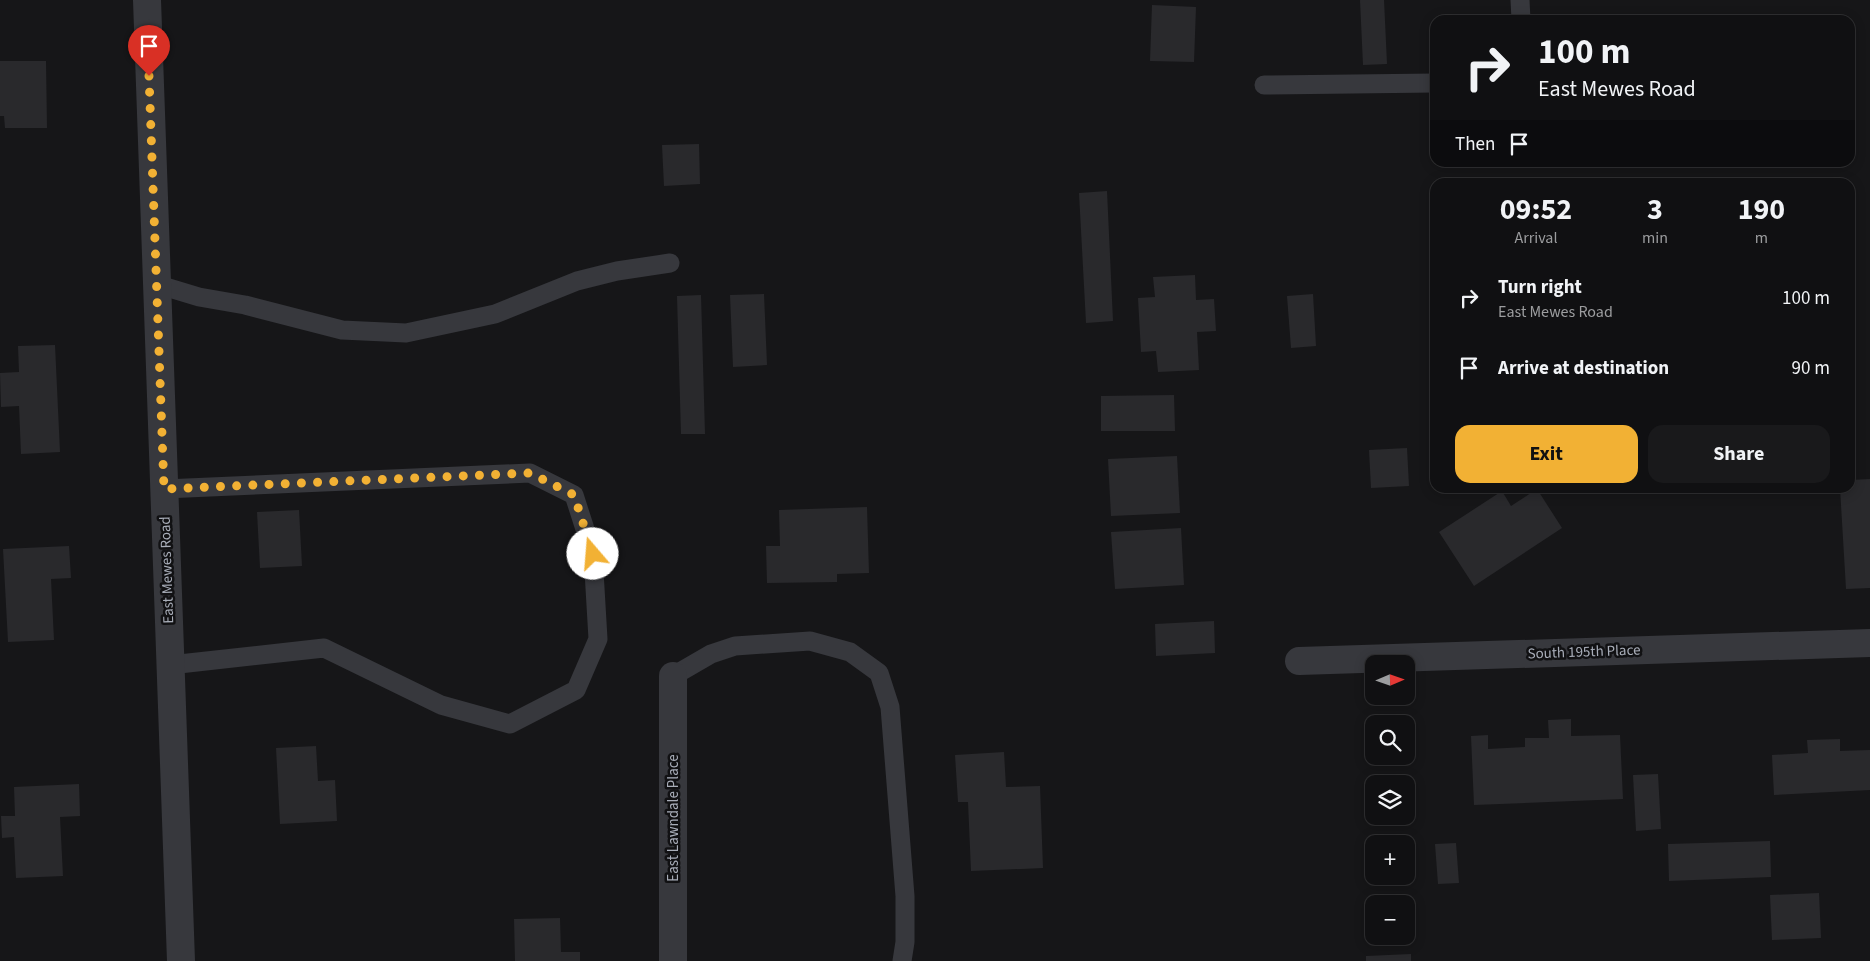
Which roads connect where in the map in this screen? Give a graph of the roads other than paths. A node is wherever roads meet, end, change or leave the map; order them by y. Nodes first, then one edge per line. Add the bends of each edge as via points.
1 (146, 0) edge
2 (1520, 0) edge
3 (1521, 15) edge
4 (1430, 83) edge
5 (1264, 85) dead end
6 (670, 263) dead end
7 (156, 284) junction
8 (164, 489) junction
9 (1870, 643) edge
10 (1299, 661) dead end
11 (170, 665) junction
12 (673, 676) joint
13 (182, 961) edge
14 (673, 961) edge
15 (902, 961) edge

1 - 7 street, East Mewes Road
2 - 3 lane
4 - 5 lane
6 - 7 lane via 577,281 495,314 406,333 342,330
7 - 8 street, East Mewes Road
8 - 11 street, East Mewes Road
8 - 11 lane via 530,473 574,495 593,554 598,639 576,690 510,724 441,706 324,648
9 - 10 street, South 195th Place
11 - 13 street, East Mewes Road
12 - 14 street, East Lawndale Place
12 - 15 lane via 711,654 735,646 810,641 850,652 879,673 891,717 905,896

